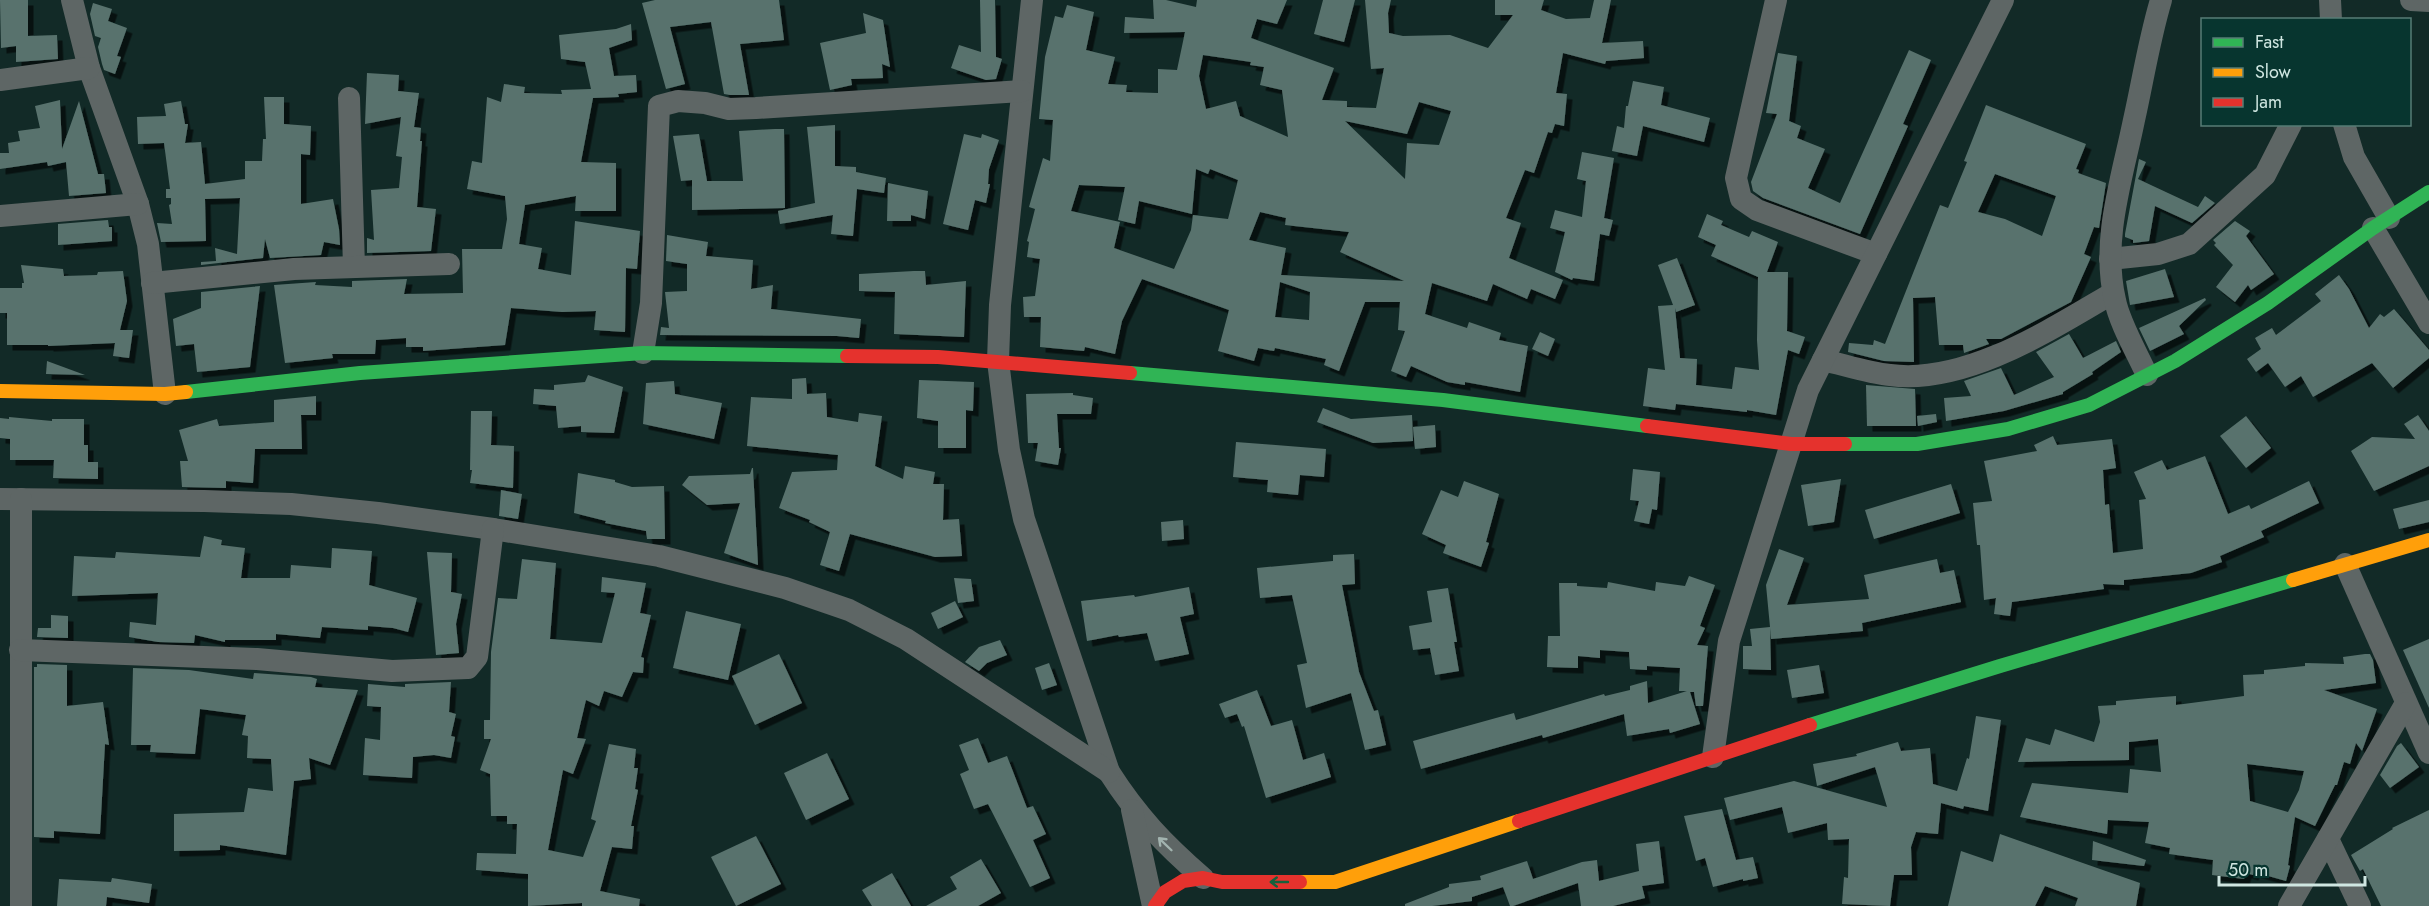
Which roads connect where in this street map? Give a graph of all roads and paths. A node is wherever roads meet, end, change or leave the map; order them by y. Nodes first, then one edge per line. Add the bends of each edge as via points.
1 (72, 0) edge
2 (1032, 0) edge
3 (1776, 0) edge
4 (2003, 0) edge
5 (2161, 0) edge
6 (2330, 0) edge
7 (2411, 0) edge
8 (2429, 1) edge
9 (2331, 18) edge
10 (89, 68) junction
11 (0, 80) edge
12 (1022, 91) junction
13 (349, 98) dead end
14 (2290, 126) edge
15 (2345, 126) edge
16 (2429, 192) edge
17 (138, 204) junction
18 (0, 216) edge
19 (2381, 223) junction
20 (1876, 254) junction
21 (2110, 259) junction
22 (448, 264) dead end
23 (354, 267) junction
24 (152, 283) junction
25 (2114, 293) junction
26 (2429, 323) edge
27 (643, 353) junction
28 (1823, 360) junction
29 (998, 361) junction
30 (2147, 375) junction
31 (0, 391) edge
32 (165, 394) junction
33 (1791, 444) junction
34 (11, 499) edge
35 (494, 529) junction
36 (2429, 540) edge
37 (2344, 564) junction
38 (20, 650) junction
39 (2406, 703) junction
40 (2427, 746) edge
41 (1713, 757) junction
42 (1109, 772) junction
43 (1131, 806) junction
44 (2328, 839) junction
45 (1213, 880) junction
46 (1335, 882) junction
47 (1238, 893) dead end
48 (1320, 894) dead end
49 (21, 906) edge
50 (1154, 906) edge
51 (2289, 906) edge
52 (2360, 906) edge

1 - 10 street
2 - 12 street
3 - 20 street via 1736,178 1741,199 1757,210
4 - 20 street
5 - 21 street via 2148,44 2111,232
6 - 9 street
7 - 8 street
10 - 11 street
10 - 17 street
12 - 27 street via 756,108 729,109 678,100 659,106 651,303
12 - 29 street
13 - 23 street
14 - 21 street via 2265,175 2189,244 2158,254
15 - 19 street
16 - 19 street
17 - 18 street
17 - 24 street
19 - 26 street
19 - 30 street via 2268,303
20 - 28 street
21 - 25 street
22 - 23 street
23 - 24 street via 294,268
24 - 32 street
25 - 28 street via 2046,332 1960,369 1931,375 1891,375
25 - 30 street
27 - 29 street
27 - 32 street via 360,373
28 - 33 street via 1808,390
29 - 33 street via 1443,400
29 - 42 street via 1009,450 1024,519
30 - 33 street via 2089,405 2008,429 1917,444
31 - 32 street
33 - 41 street via 1729,641
34 - 35 street via 291,504
34 - 38 street
35 - 38 street via 477,657 468,668 392,671 257,659
35 - 42 street via 659,556 785,588 849,610 906,639
36 - 37 street
37 - 39 street
37 - 41 street via 2000,666
38 - 49 street
39 - 40 street
39 - 44 street
41 - 46 street
42 - 43 street
45 -> 43 street via 1158,838
43 - 50 street
44 - 51 street
44 - 52 street
46 -> 45 street
45 - 47 street
45 - 50 street via 1183,881
46 - 48 street

